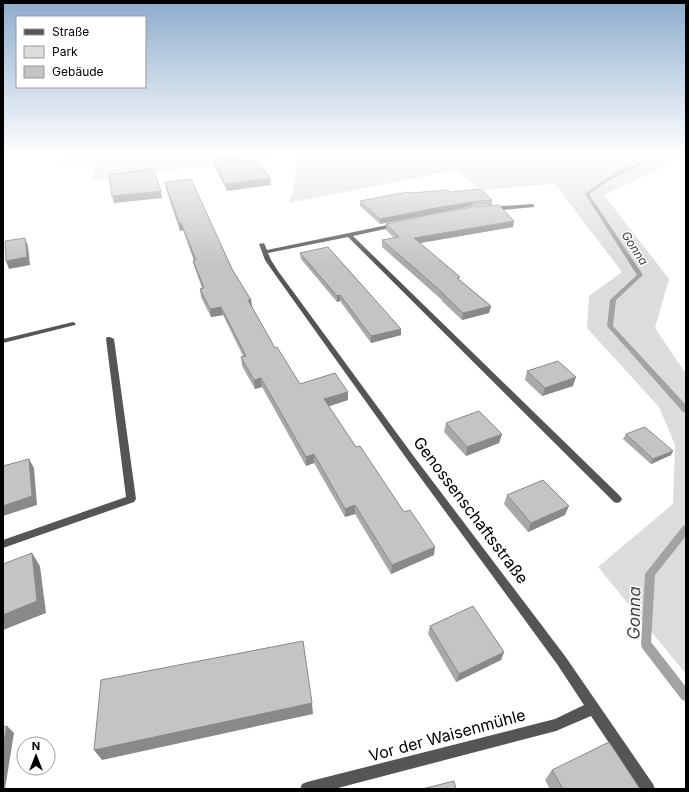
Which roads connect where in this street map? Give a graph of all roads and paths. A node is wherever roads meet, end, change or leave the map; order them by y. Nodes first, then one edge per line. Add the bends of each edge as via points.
1 (532, 206) dead end
2 (487, 209) edge
3 (407, 222) edge
4 (349, 236) junction
5 (73, 324) dead end
6 (110, 339) dead end
7 (3, 342) edge
8 (617, 499) dead end
9 (3, 544) edge
10 (593, 708) junction
11 (307, 789) edge
12 (648, 789) edge

1 - 2 street
3 - 4 street, Genossenschaftsstraße
4 - 8 street
4 - 10 street, Genossenschaftsstraße via 264,248 276,272 561,660
5 - 7 street
6 - 9 street via 131,499
10 - 11 street, Vor der Waisenmühle via 556,724
10 - 12 street, Genossenschaftsstraße

